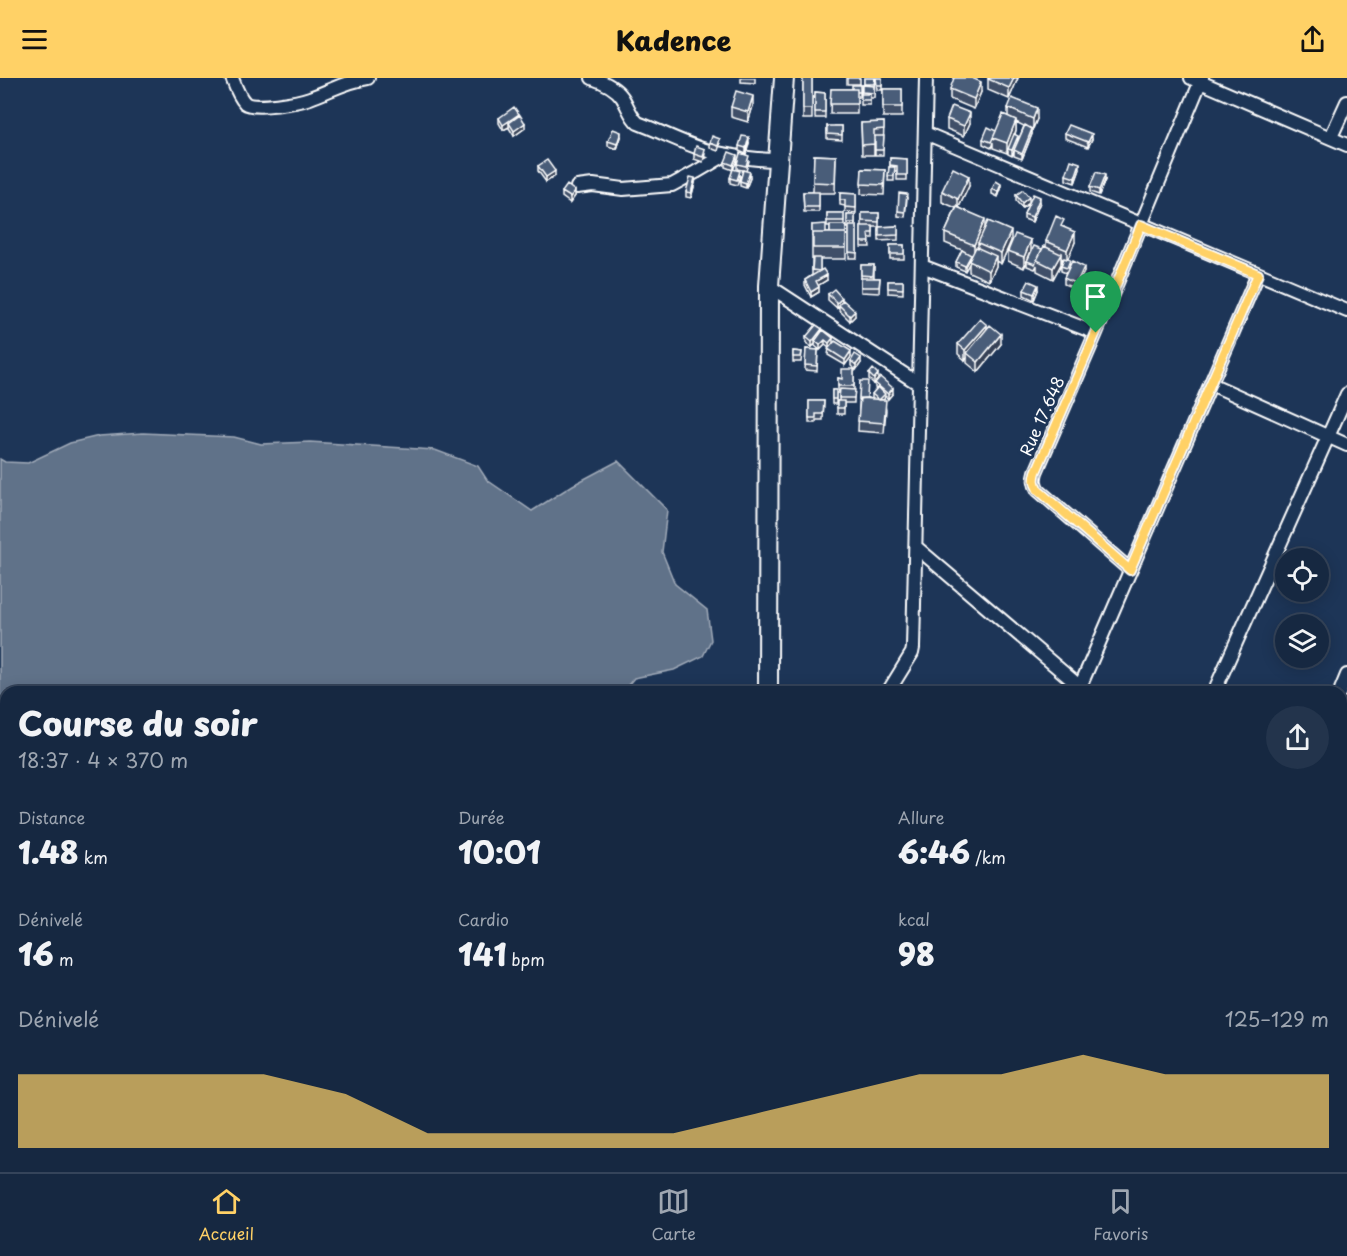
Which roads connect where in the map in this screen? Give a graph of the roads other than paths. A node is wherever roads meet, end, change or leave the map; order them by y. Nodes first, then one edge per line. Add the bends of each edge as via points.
1 (232, 78) edge
2 (368, 78) edge
3 (592, 78) edge
4 (784, 78) edge
5 (926, 78) edge
6 (1198, 79) edge
7 (1347, 102) edge
8 (925, 133) junction
9 (1330, 137) junction
10 (1347, 145) edge
11 (725, 155) junction
12 (779, 160) junction
13 (577, 187) dead end
14 (1141, 225) junction
15 (922, 266) junction
16 (1258, 274) junction
17 (769, 286) junction
18 (1347, 311) edge
19 (1096, 333) junction
20 (919, 384) junction
21 (1210, 384) junction
22 (1347, 394) edge
23 (1328, 436) junction
24 (1347, 445) edge
25 (916, 547) junction
26 (1130, 570) junction
27 (768, 686) edge
28 (892, 686) edge
29 (1079, 686) edge
30 (1084, 686) edge
31 (1217, 686) edge

1 - 2 street via 247,104 260,106 308,99
3 - 11 street via 616,90 638,123
4 - 12 street
5 - 8 street
6 - 9 street
6 - 14 street, Rue 17.648
7 - 9 street
8 - 14 street
8 - 15 street
9 - 10 street
11 - 12 street
11 - 13 street via 672,184 623,189 593,184
12 - 17 street
14 - 16 street
14 - 19 street, Rue 17.648
15 - 19 street
15 - 20 street
16 - 18 street
16 - 21 street
17 - 20 street
17 - 27 street
19 - 26 street, Rue 17.648 via 1036,472 1035,484
20 - 25 street
21 - 23 street
21 - 26 street
22 - 23 street
23 - 24 street
23 - 31 street
25 - 28 street via 913,651
25 - 29 street
26 - 30 street

